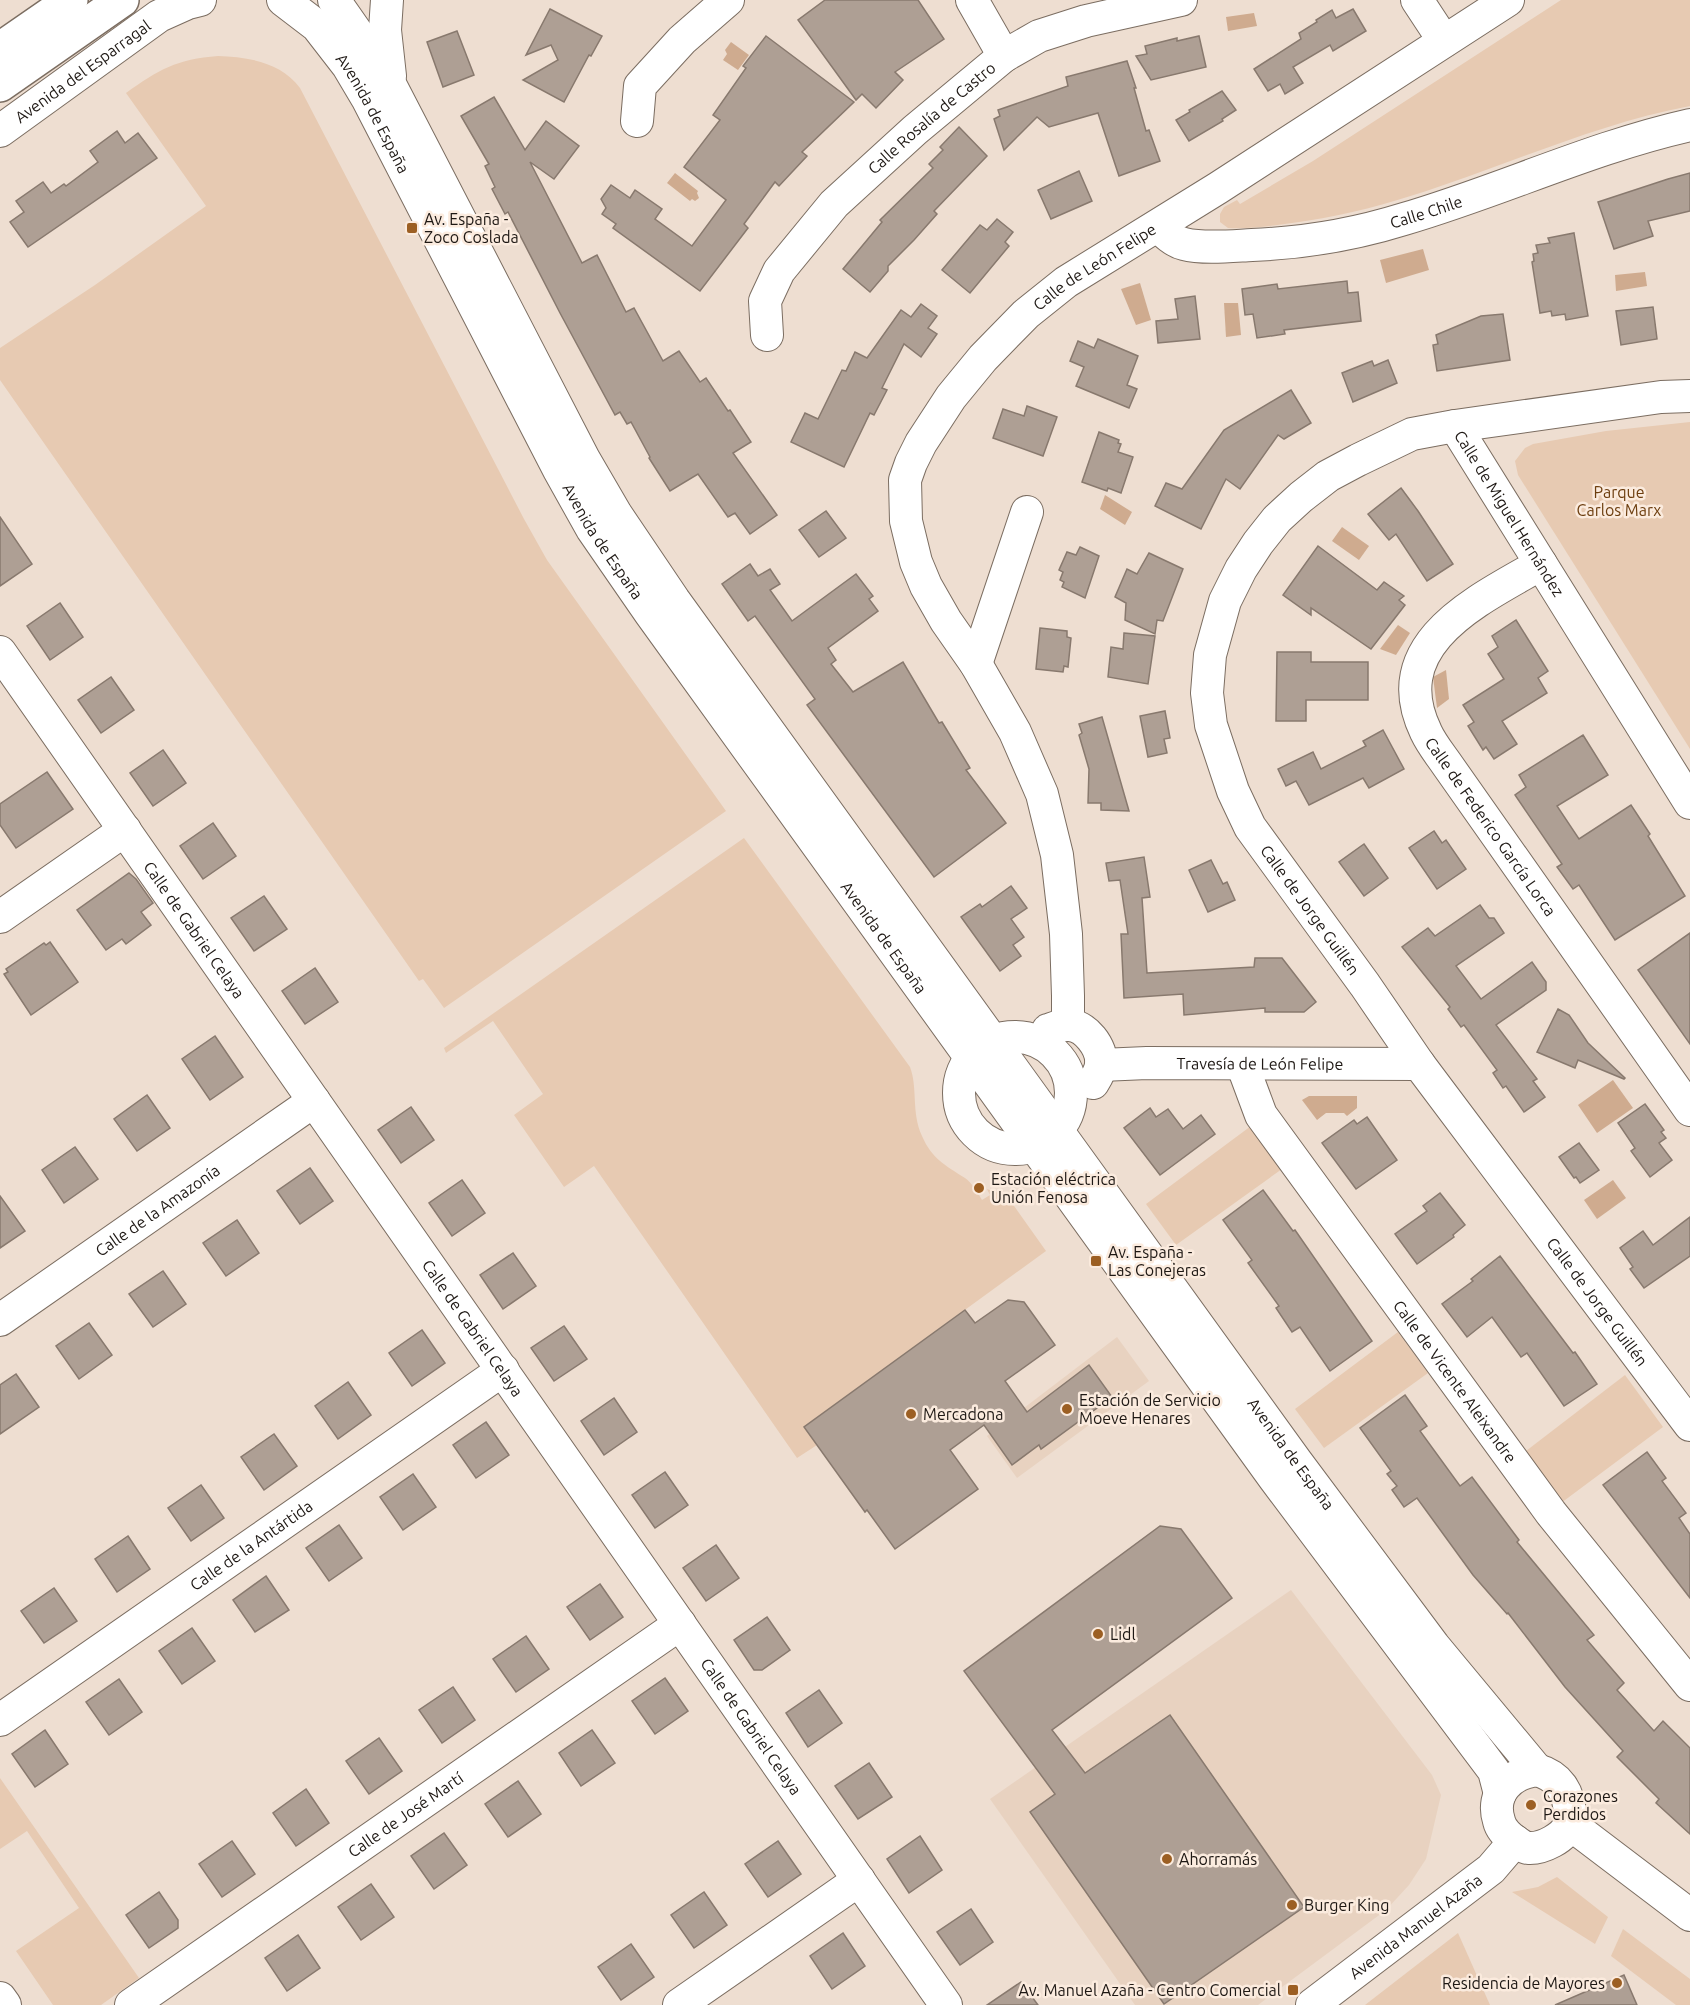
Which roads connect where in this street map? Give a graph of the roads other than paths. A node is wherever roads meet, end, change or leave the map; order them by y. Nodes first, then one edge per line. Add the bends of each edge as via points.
1 (71, 0) edge
2 (122, 0) edge
3 (200, 0) edge
4 (283, 0) edge
5 (334, 0) edge
6 (387, 0) edge
7 (728, 0) edge
8 (972, 0) edge
9 (1181, 0) edge
10 (1417, 0) edge
11 (1508, 0) edge
12 (1444, 41) junction
13 (0, 49) edge
14 (1005, 56) junction
15 (0, 85) edge
16 (391, 86) junction
17 (637, 121) dead end
18 (1690, 125) edge
19 (0, 131) edge
20 (1158, 226) junction
21 (767, 335) dead end
22 (1690, 396) edge
23 (1455, 426) junction
24 (1028, 512) dead end
25 (1541, 564) junction
26 (0, 651) edge
27 (976, 664) junction
28 (1690, 803) edge
29 (125, 830) junction
30 (0, 917) edge
31 (1068, 1025) junction
32 (1025, 1038) junction
33 (981, 1049) junction
34 (1242, 1064) junction
35 (1419, 1064) junction
36 (1101, 1065) junction
37 (314, 1101) junction
38 (1070, 1104) junction
39 (1690, 1110) edge
40 (1045, 1138) junction
41 (0, 1320) edge
42 (503, 1370) junction
43 (1690, 1425) edge
44 (680, 1624) junction
45 (1690, 1685) edge
46 (0, 1720) edge
47 (1537, 1770) junction
48 (1500, 1794) junction
49 (1570, 1824) junction
50 (1515, 1841) junction
51 (859, 1880) junction
52 (1690, 1915) edge
53 (0, 1998) edge
54 (5, 2005) edge
55 (131, 2005) edge
56 (679, 2005) edge
57 (946, 2005) edge
58 (1312, 2005) edge

1 - 13 main road
2 - 15 main road
3 - 19 street, Avenida del Esparragal via 159,16
4 - 33 street, Avenida de España via 317,26 367,98 592,529 657,622
5 - 16 street, Avenida de España
6 - 16 street, Avenida de España via 385,30
7 - 17 street via 682,40 640,86
8 - 14 street
9 - 14 street, Calle Rosalía de Castro via 1086,21 1039,36
10 - 12 street
11 - 12 street, Calle de León Felipe
12 - 20 street, Calle de León Felipe
14 - 21 street, Calle Rosalía de Castro via 834,204 778,271 765,300
16 - 33 street, Avenida de España via 616,514
18 - 20 street, Calle Chile via 1599,151 1364,230 1269,244 1207,246 1183,244
20 - 27 street, Calle de León Felipe via 1066,282 1026,314 951,398 911,463 906,480 906,521 916,562 946,621
22 - 23 street, Calle de Miguel Hernández
23 - 25 street, Calle de Miguel Hernández
23 - 35 street, Calle de Jorge Guillén via 1412,434 1358,460 1328,476 1278,519 1241,569 1225,601 1210,655 1207,693 1221,757 1250,827
24 - 27 street
25 - 28 street, Calle de Miguel Hernández
25 - 39 street, Calle de Federico García Lorca via 1454,617 1436,636 1422,657 1416,676 1416,702 1425,732
26 - 29 street, Calle de Gabriel Celaya
27 - 31 street, Calle de León Felipe via 1015,732 1042,794 1057,855 1066,934
29 - 30 street
29 - 37 street, Calle de Gabriel Celaya
31 - 32 street
31 - 36 street via 1085,1032 1095,1043
32 - 33 street via 1008,1037
32 - 38 street via 1042,1044 1055,1055 1070,1086
33 - 40 street, Avenida de España
33 - 40 street via 960,1079 959,1100 965,1119 977,1134 998,1146 1018,1149
34 - 35 street, Travesía de León Felipe
34 - 36 street, Travesía de León Felipe
34 - 45 street, Calle de Vicente Aleixandre via 1261,1115 1551,1513
35 - 43 street, Calle de Jorge Guillén
36 - 38 street via 1092,1084
37 - 41 street, Calle de la Amazonía
37 - 42 street, Calle de Gabriel Celaya
38 - 40 street via 1065,1118
40 - 47 street, Avenida de España via 1427,1637
40 - 48 street, Avenida de España via 1288,1496 1494,1771
42 - 44 street, Calle de Gabriel Celaya
42 - 46 street, Calle de la Antártida
44 - 51 street, Calle de Gabriel Celaya
44 - 55 street, Calle de José Martí
47 - 48 street via 1514,1778
47 - 49 street via 1556,1779 1565,1790
48 - 50 street via 1496,1810 1499,1824
49 - 50 street via 1545,1846 1526,1848
49 - 52 street
50 - 58 street, Avenida Manuel Azaña via 1491,1869
51 - 56 street
51 - 57 street, Calle de Gabriel Celaya
53 - 54 street

